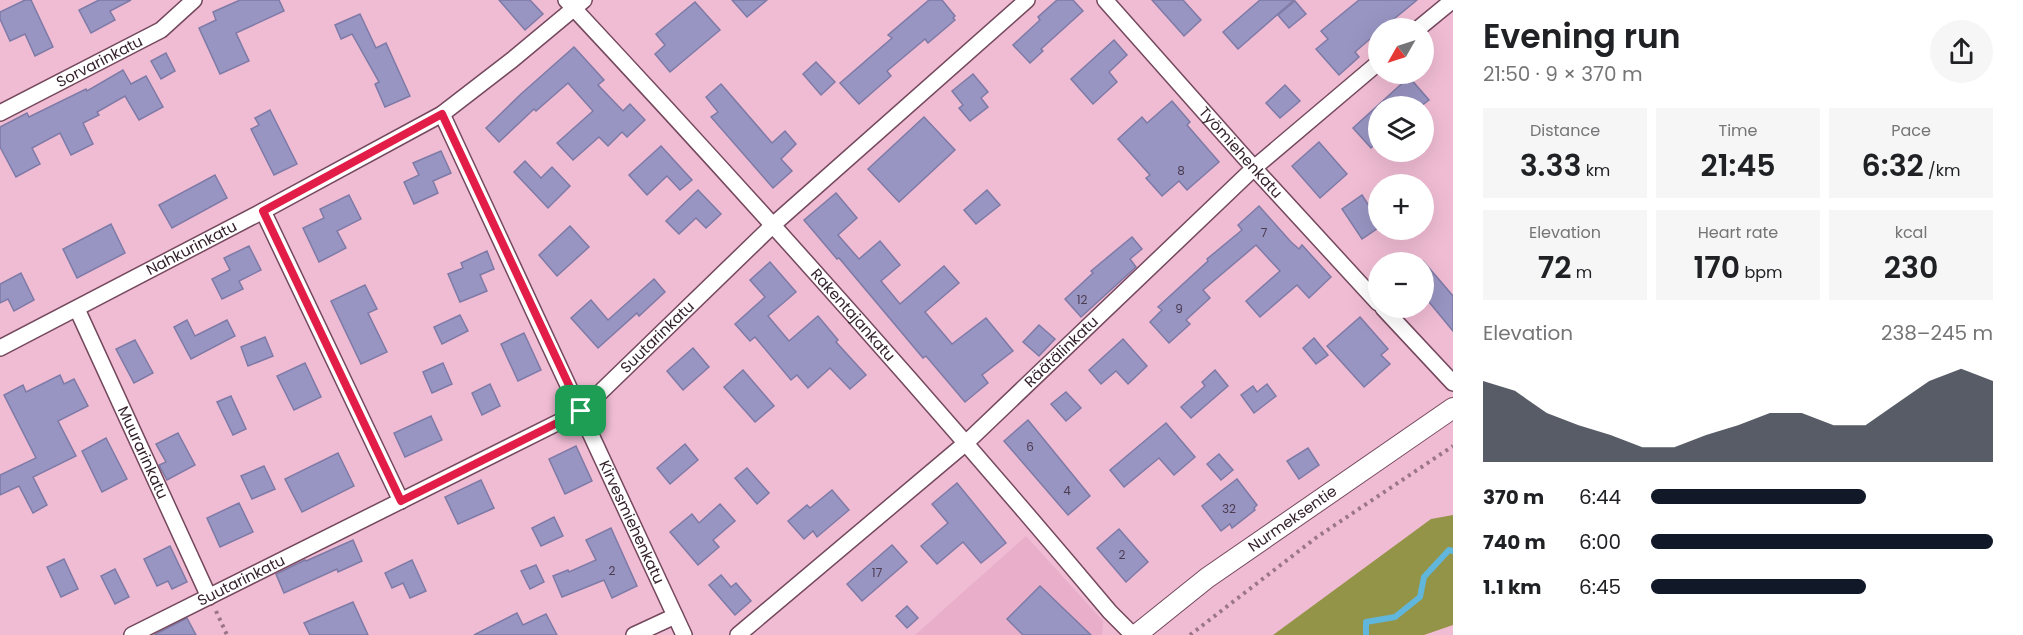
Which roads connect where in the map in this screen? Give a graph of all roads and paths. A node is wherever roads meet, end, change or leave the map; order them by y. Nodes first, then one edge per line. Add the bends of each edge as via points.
1 (194, 0) edge
2 (1027, 0) edge
3 (1105, 0) edge
4 (1453, 0) edge
5 (575, 3) edge
6 (1431, 18) edge
7 (1368, 71) edge
8 (0, 113) edge
9 (442, 114) junction
10 (1254, 168) junction
11 (263, 211) junction
12 (774, 224) junction
13 (1368, 292) edge
14 (77, 309) junction
15 (1392, 318) edge
16 (0, 348) edge
17 (1453, 383) edge
18 (1453, 408) edge
19 (581, 411) junction
20 (967, 442) junction
21 (1453, 446) edge
22 (401, 501) junction
23 (208, 597) junction
24 (675, 616) junction
25 (132, 635) edge
26 (227, 635) edge
27 (634, 635) edge
28 (684, 635) edge
29 (738, 635) edge
30 (1134, 635) edge
31 (1190, 635) edge

1 - 8 street, Sorvarinkatu via 161,30
2 - 12 street, Suutarinkatu
3 - 10 street, Työmiehenkatu
4 - 6 street
5 - 9 street, Nahkurinkatu
5 - 12 street, Rakentajankatu
7 - 10 street, Räätälinkatu
9 - 11 street, Nahkurinkatu
9 - 19 street, Kirvesmiehenkatu
10 - 13 street, Työmiehenkatu
10 - 20 street, Räätälinkatu
11 - 14 street, Nahkurinkatu
11 - 22 street
12 - 19 street, Suutarinkatu
12 - 20 street, Rakentajankatu
14 - 16 street, Nahkurinkatu
14 - 23 street, Muurarinkatu
15 - 17 street
18 - 30 street, Nurmeksentie via 1216,571
19 - 22 street, Suutarinkatu
19 - 24 street, Kirvesmiehenkatu
20 - 29 street, Räätälinkatu
20 - 30 street, Rakentajankatu via 1110,612
21 - 31 path via 1317,537
22 - 23 street, Suutarinkatu
23 - 25 street, Suutarinkatu
23 - 26 path
24 - 27 street
24 - 28 street, Kirvesmiehenkatu

